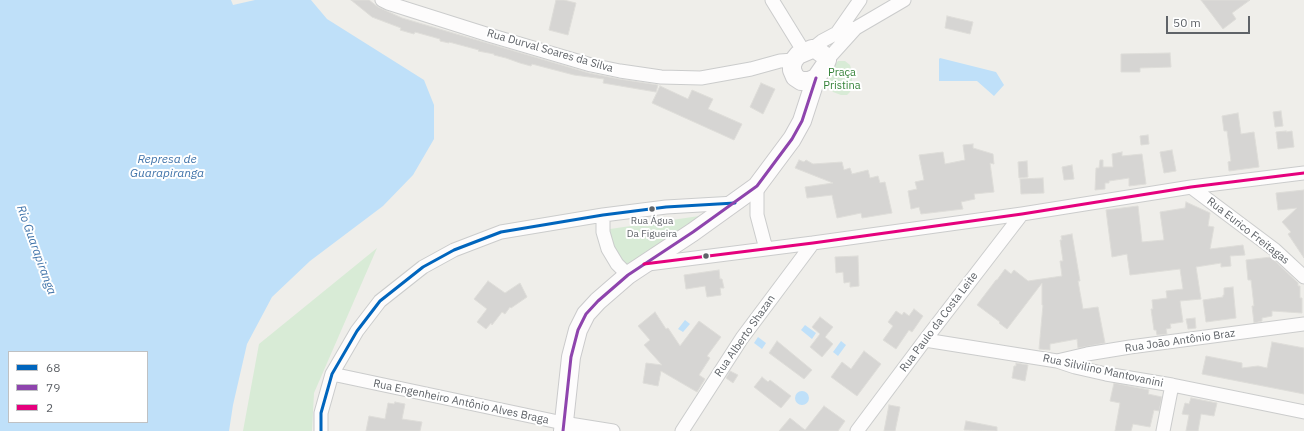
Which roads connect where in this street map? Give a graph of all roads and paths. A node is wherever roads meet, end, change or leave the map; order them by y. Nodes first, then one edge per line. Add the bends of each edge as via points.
1 (382, 0) edge
2 (772, 0) edge
3 (860, 0) edge
4 (904, 0) edge
5 (856, 28) junction
6 (837, 33) junction
7 (827, 60) joint
8 (803, 65) junction
9 (1304, 173) edge
10 (756, 186) junction
11 (1191, 187) junction
12 (735, 203) junction
13 (1022, 214) junction
14 (603, 215) junction
15 (813, 243) junction
16 (766, 249) junction
17 (644, 264) junction
18 (628, 275) junction
19 (1304, 277) edge
20 (1304, 324) edge
21 (925, 340) junction
22 (1057, 361) junction
23 (332, 374) junction
24 (1172, 385) junction
25 (1304, 412) edge
26 (563, 427) edge
27 (321, 431) edge
28 (613, 431) edge
29 (682, 431) edge
30 (857, 431) edge
31 (1163, 431) edge

1 - 8 street, Rua Durval Soares da Silva via 489,35 620,71 701,78 780,61
2 - 8 street
3 - 6 street
4 - 5 street
5 - 6 street
5 - 7 street
6 - 8 street via 822,41
7 - 8 street via 825,65
8 - 10 street via 807,104 802,121 792,139
9 - 11 street
10 - 12 street
10 - 16 street via 757,215
11 - 13 street
11 - 19 street, Rua Eurico Freitagas via 1275,250
12 - 14 street via 666,207
12 - 17 street
13 - 15 street
13 - 21 street, Rua Paulo da Costa Leite
14 - 18 street via 603,232 608,249 616,264
14 - 23 street via 501,232 454,250 423,267 380,301 357,331
15 - 16 street
15 - 29 street, Rua Alberto Shazan via 742,338
16 - 17 street
17 - 18 street
18 - 26 street via 586,314 578,330 571,357
20 - 22 street, Rua João Antônio Braz via 1130,347
21 - 22 street, Rua Silvilino Mantovanini
21 - 30 street, Rua Paulo da Costa Leite
22 - 24 street, Rua Silvilino Mantovanini via 1106,374
23 - 26 street, Rua Engenheiro Antônio Alves Braga
23 - 27 street via 321,413
24 - 25 street, Rua Silvilino Mantovanini
24 - 31 street
26 - 28 street, Rua Engenheiro Antônio Alves Braga

